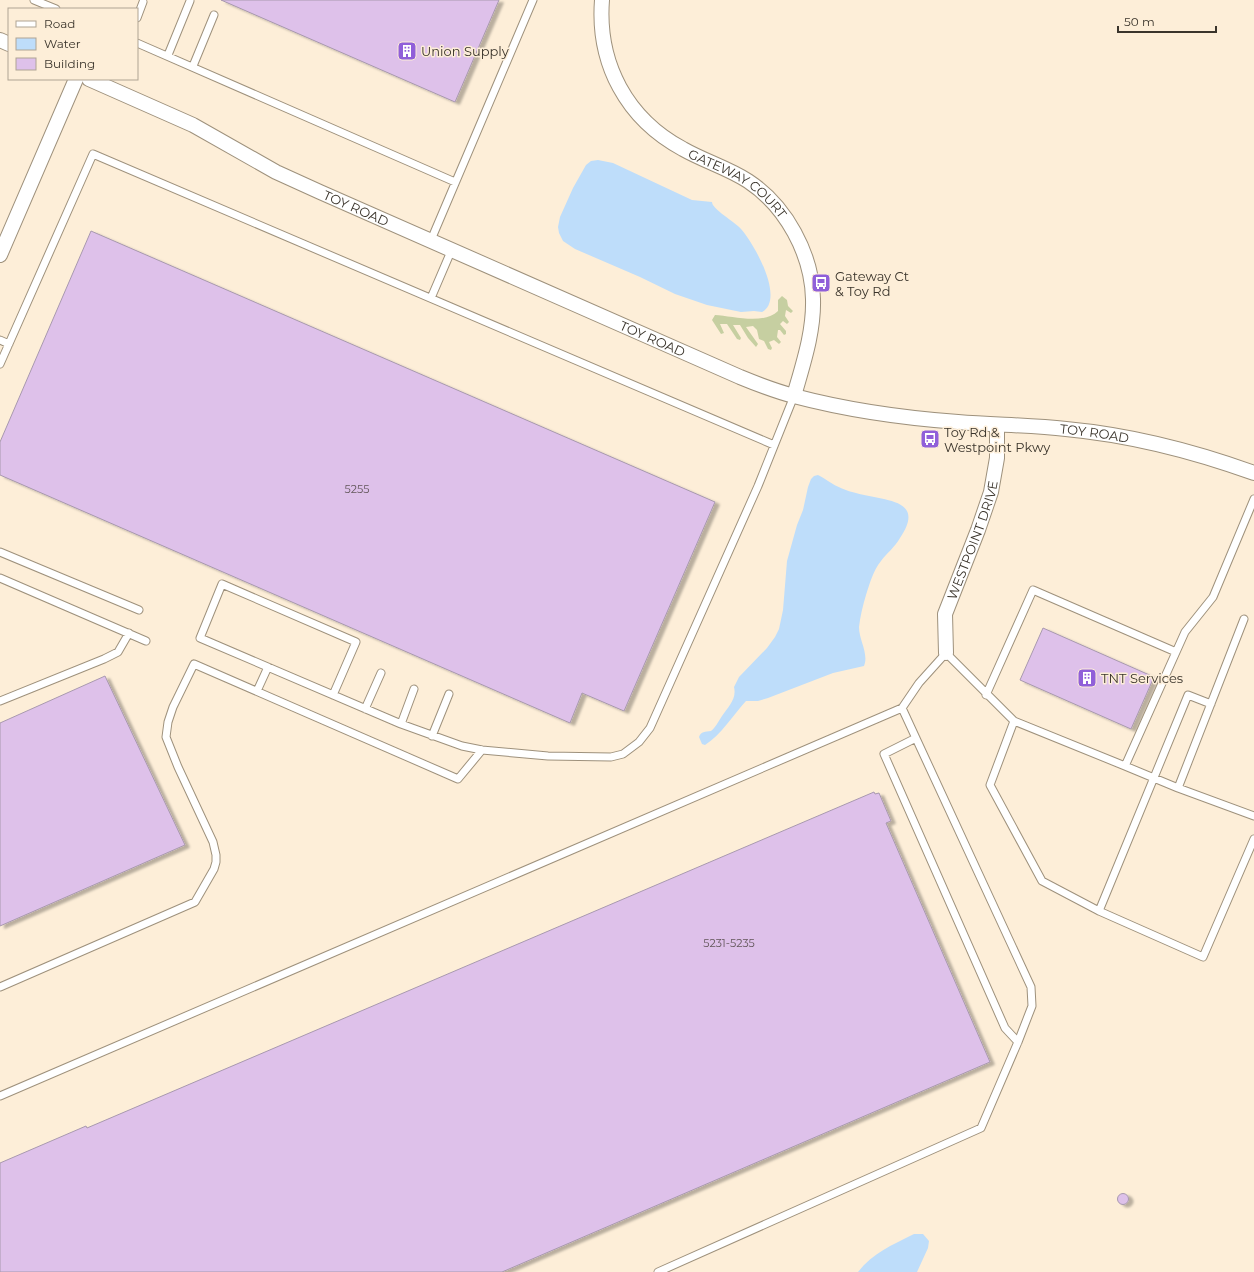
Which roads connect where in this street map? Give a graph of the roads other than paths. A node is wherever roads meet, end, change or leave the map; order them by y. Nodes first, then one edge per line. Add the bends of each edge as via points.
1 (34, 0) edge
2 (533, 0) edge
3 (602, 0) edge
4 (190, 1) dead end
5 (143, 2) dead end
6 (54, 8) edge
7 (214, 14) dead end
8 (138, 15) edge
9 (138, 43) edge
10 (168, 55) junction
11 (192, 66) junction
12 (76, 80) edge
13 (92, 80) edge
14 (455, 182) junction
15 (430, 240) junction
16 (452, 249) junction
17 (0, 255) edge
18 (431, 298) junction
19 (0, 340) edge
20 (9, 344) junction
21 (0, 364) edge
22 (794, 396) junction
23 (997, 425) junction
24 (774, 445) junction
25 (1254, 472) edge
26 (1254, 499) edge
27 (0, 552) edge
28 (0, 578) edge
29 (139, 610) dead end
30 (1244, 619) dead end
31 (129, 633) junction
32 (146, 641) dead end
33 (1176, 652) junction
34 (946, 653) junction
35 (268, 667) junction
36 (381, 673) dead end
37 (414, 689) dead end
38 (257, 691) junction
39 (449, 694) dead end
40 (333, 695) junction
41 (986, 695) junction
42 (0, 701) edge
43 (1211, 704) junction
44 (365, 708) junction
45 (902, 708) junction
46 (1014, 721) junction
47 (401, 724) junction
48 (432, 736) junction
49 (916, 738) junction
50 (482, 750) junction
51 (1125, 766) junction
52 (1153, 778) junction
53 (1178, 788) junction
54 (1254, 816) edge
55 (1254, 839) edge
56 (1099, 910) junction
57 (0, 987) edge
58 (1018, 1042) junction
59 (0, 1096) edge
60 (658, 1272) edge

1 - 6 lane
2 - 14 lane
3 - 22 street, GATEWAY COURT via 602,37 608,61 630,106 666,139 729,170 758,189 774,204 791,226 799,242 809,270 813,299 811,332
4 - 10 lane
5 - 8 lane
7 - 11 lane
9 - 10 lane
10 - 11 lane
11 - 14 lane
12 - 17 street
13 - 15 street, TOY ROAD via 193,126 276,172
14 - 15 lane
15 - 16 street, TOY ROAD
16 - 18 lane
16 - 22 street, TOY ROAD via 740,377
18 - 20 lane via 93,154
18 - 24 lane
19 - 20 lane
20 - 21 lane
22 - 23 street, TOY ROAD via 903,417
22 - 24 lane
23 - 25 street, TOY ROAD via 1066,429 1137,440 1202,455
23 - 34 street, WESTPOINT DRIVE via 997,458 991,492 945,614
24 - 50 lane via 655,717 639,742 622,754 611,757 548,756
26 - 33 lane via 1213,597 1185,632
27 - 29 lane
28 - 31 lane
30 - 43 lane
31 - 32 lane
31 - 42 lane via 118,652
33 - 41 lane via 1033,590
33 - 51 lane
34 - 41 lane
34 - 45 lane via 919,683
35 - 38 lane
35 - 40 lane
35 - 40 lane via 200,638 222,584 356,642
36 - 44 lane
37 - 47 lane
38 - 50 lane via 458,779
38 - 57 lane via 194,664 168,722 166,737 213,842 216,855 214,869 195,902
39 - 48 lane
40 - 44 lane
41 - 46 lane
43 - 52 lane via 1188,695
43 - 53 lane
44 - 47 lane
45 - 49 lane
45 - 59 lane
46 - 51 lane
46 - 56 lane via 990,785 1042,881
47 - 48 lane
48 - 50 lane
49 - 58 lane via 1031,987 1032,1006
49 - 58 lane via 884,754 1005,1028
51 - 52 lane
52 - 53 lane
52 - 56 lane
53 - 54 lane
55 - 56 lane via 1203,957
58 - 60 lane via 981,1128

